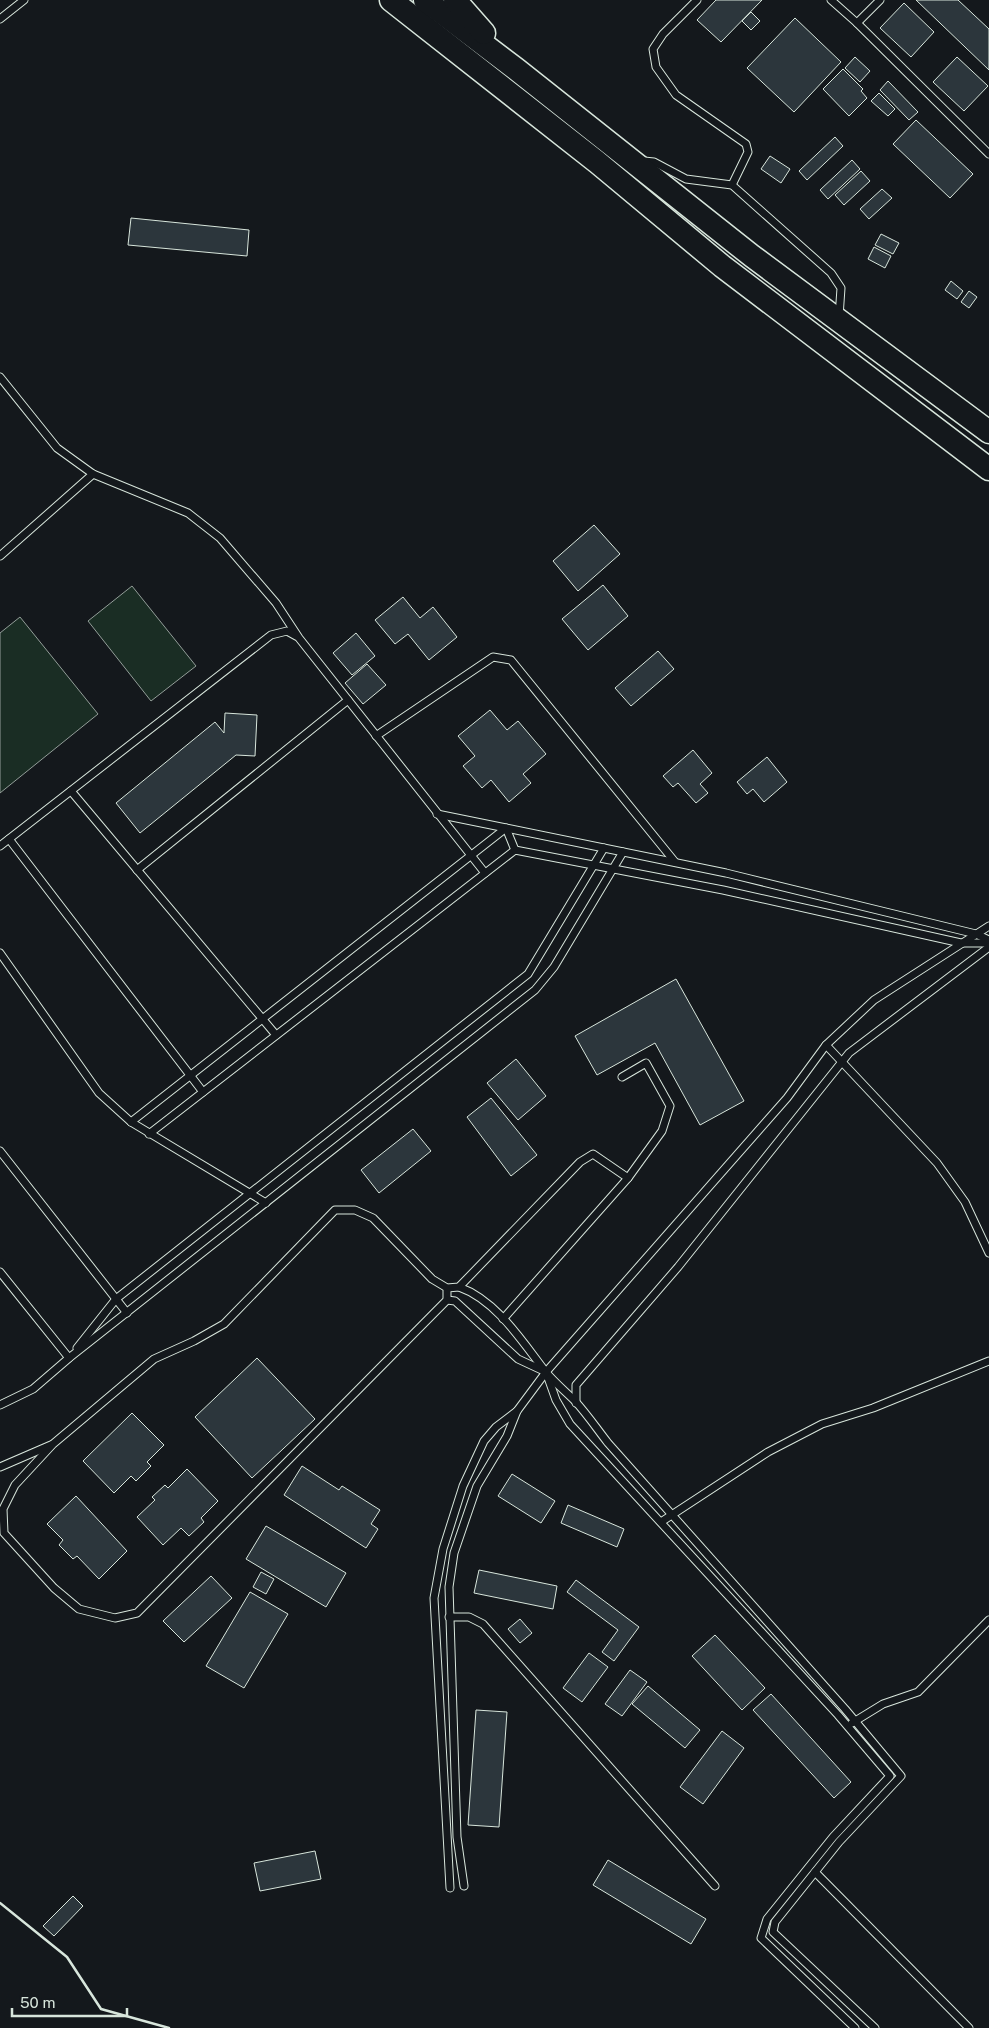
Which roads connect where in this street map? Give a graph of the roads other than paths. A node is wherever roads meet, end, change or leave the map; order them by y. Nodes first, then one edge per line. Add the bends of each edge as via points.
1 (24, 0) edge
2 (391, 0) edge
3 (424, 0) edge
4 (455, 0) edge
5 (697, 0) edge
6 (831, 0) edge
7 (880, 0) edge
8 (0, 20) edge
9 (857, 23) junction
10 (516, 69) junction
11 (989, 154) edge
12 (632, 160) junction
13 (732, 185) junction
14 (839, 320) junction
15 (0, 377) edge
16 (989, 432) edge
17 (989, 469) edge
18 (93, 474) junction
19 (0, 556) edge
20 (299, 638) junction
21 (348, 700) junction
22 (376, 736) junction
23 (71, 791) junction
24 (437, 814) junction
25 (506, 828) junction
26 (9, 839) junction
27 (0, 846) edge
28 (604, 848) junction
29 (515, 850) junction
30 (622, 852) junction
31 (470, 856) junction
32 (675, 863) junction
33 (594, 865) junction
34 (613, 869) junction
35 (137, 870) junction
36 (485, 873) junction
37 (989, 926) edge
38 (976, 934) junction
39 (989, 942) edge
40 (961, 943) junction
41 (989, 947) edge
42 (0, 953) edge
43 (262, 1020) junction
44 (276, 1035) junction
45 (826, 1045) junction
46 (842, 1062) junction
47 (191, 1076) junction
48 (622, 1077) dead end
49 (203, 1092) junction
50 (131, 1122) junction
51 (149, 1134) junction
52 (0, 1151) edge
53 (628, 1178) junction
54 (250, 1194) junction
55 (266, 1203) junction
56 (989, 1254) edge
57 (0, 1272) edge
58 (459, 1286) junction
59 (447, 1288) junction
60 (116, 1299) junction
61 (447, 1300) junction
62 (127, 1313) junction
63 (503, 1319) junction
64 (69, 1358) junction
65 (989, 1362) edge
66 (546, 1372) junction
67 (576, 1403) junction
68 (0, 1405) edge
69 (517, 1411) junction
70 (54, 1444) junction
71 (0, 1467) edge
72 (672, 1514) junction
73 (661, 1522) junction
74 (2, 1533) edge
75 (449, 1617) junction
76 (989, 1620) edge
77 (855, 1720) junction
78 (848, 1726) junction
79 (815, 1872) junction
80 (464, 1886) dead end
81 (715, 1886) dead end
82 (450, 1888) dead end
83 (855, 2028) edge
84 (875, 2028) edge
85 (969, 2028) edge

1 - 8 lane
2 - 17 highway via 597,162 722,266
3 - 10 highway
4 - 10 highway
5 - 13 lane via 663,34 653,50 656,67 676,95 746,144 748,152
6 - 9 lane
7 - 9 lane
9 - 11 lane
10 - 12 highway
12 - 13 lane via 654,162 686,179
12 - 14 highway via 752,256
13 - 14 lane via 831,273 841,288
14 - 16 highway
15 - 18 lane via 58,448
18 - 19 lane
18 - 20 lane via 188,513 220,538 270,596
20 - 21 lane
20 - 23 lane via 287,631 271,634
21 - 22 lane
21 - 35 lane
22 - 24 lane
22 - 32 lane via 493,656 510,660
23 - 26 lane
23 - 35 lane
24 - 25 lane
24 - 31 lane
25 - 28 lane
25 - 29 lane
25 - 31 lane
26 - 27 lane
26 - 47 lane
28 - 30 lane
28 - 33 lane
29 - 33 lane
29 - 36 lane
30 - 32 lane
30 - 34 lane
31 - 36 lane
31 - 43 lane
32 - 38 lane
33 - 34 lane
33 - 54 lane via 528,974
34 - 40 lane
34 - 55 lane via 554,967 535,990
35 - 43 lane
36 - 44 lane
37 - 38 lane
38 - 39 lane
38 - 40 lane
39 - 40 lane
40 - 45 lane via 874,1000
41 - 46 lane via 849,1053
42 - 50 lane via 98,1093
43 - 44 lane
43 - 47 lane
44 - 49 lane
45 - 46 lane
45 - 66 lane via 787,1098
46 - 56 lane via 937,1163 965,1202
46 - 67 lane via 678,1267 576,1385
47 - 49 lane
47 - 50 lane
48 - 53 lane via 646,1063 670,1106 662,1131
49 - 51 lane
50 - 51 lane
51 - 54 lane
52 - 60 lane
53 - 58 lane via 593,1154 580,1162
53 - 63 lane
54 - 55 lane
54 - 60 lane
55 - 62 lane
57 - 64 lane
58 - 59 lane
58 - 63 lane via 473,1292
59 - 61 lane
59 - 70 lane via 432,1279 373,1218 355,1210 335,1210 224,1324 154,1359
60 - 62 lane
60 - 64 lane
61 - 66 lane via 456,1301 518,1359
61 - 74 lane via 137,1613 115,1618 79,1609 54,1588
62 - 64 lane
63 - 66 lane via 529,1347
64 - 68 lane via 33,1389
65 - 72 lane via 873,1408 822,1424 768,1452
66 - 67 lane
66 - 69 lane
66 - 73 lane via 556,1400 570,1424
67 - 72 lane
69 - 75 lane via 507,1436 477,1486 464,1521 454,1553
69 - 82 lane via 484,1441 463,1486 443,1549 434,1598
70 - 71 lane
70 - 74 lane via 15,1485 3,1509
72 - 73 lane
72 - 77 lane
73 - 78 lane
75 - 80 lane via 458,1837
75 - 81 lane via 469,1617 483,1624
76 - 77 lane via 918,1692 883,1704
77 - 78 lane
77 - 79 lane via 901,1776
78 - 83 lane via 890,1776 833,1837 767,1919 761,1938
79 - 84 lane via 775,1922 773,1932
79 - 85 lane

